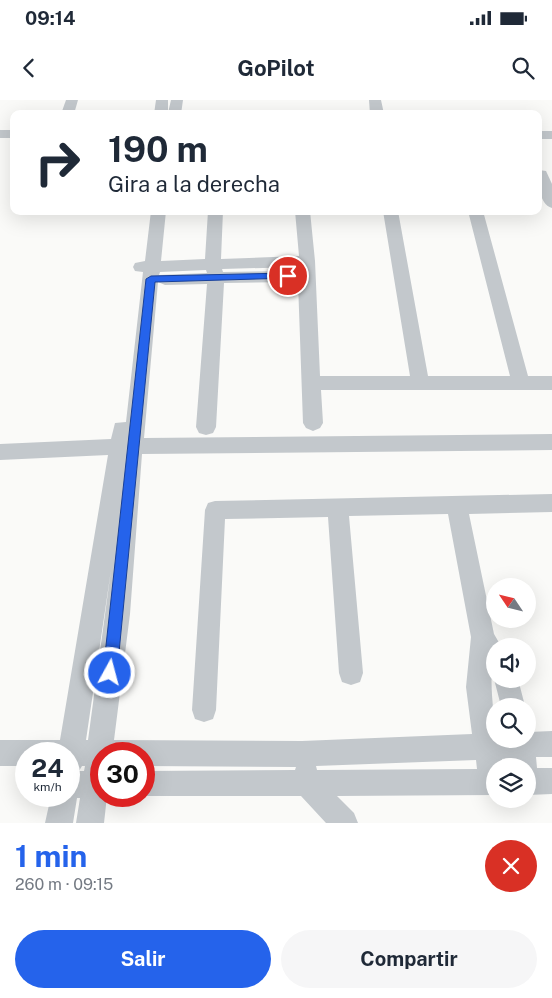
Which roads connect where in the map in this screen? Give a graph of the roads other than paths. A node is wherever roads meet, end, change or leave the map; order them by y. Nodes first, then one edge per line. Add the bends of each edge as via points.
1 (544, 174) edge
2 (552, 203) edge
3 (149, 215) edge
4 (158, 215) edge
5 (216, 215) edge
6 (302, 215) edge
7 (391, 215) edge
8 (475, 215) edge
9 (307, 268) junction
10 (215, 271) junction
11 (146, 273) junction
12 (311, 383) junction
13 (420, 383) junction
14 (521, 383) junction
15 (552, 383) edge
16 (313, 423) dead end
17 (206, 426) dead end
18 (552, 442) edge
19 (127, 446) junction
20 (0, 452) edge
21 (552, 503) edge
22 (457, 506) junction
23 (338, 508) junction
24 (483, 637) junction
25 (486, 642) edge
26 (351, 673) dead end
27 (204, 710) dead end
28 (486, 739) edge
29 (73, 742) edge
30 (101, 742) edge
31 (552, 744) edge
32 (486, 746) edge
33 (504, 748) edge
34 (522, 750) edge
35 (0, 752) edge
36 (15, 753) edge
37 (155, 753) edge
38 (302, 754) junction
39 (536, 781) edge
40 (552, 781) edge
41 (486, 782) edge
42 (307, 783) junction
43 (155, 784) edge
44 (62, 807) edge
45 (93, 807) edge
46 (59, 823) edge
47 (90, 823) edge
48 (344, 823) edge

1 - 2 street
3 - 11 street
4 - 11 street
5 - 10 street
6 - 9 street
7 - 13 street
8 - 14 street
9 - 10 street
9 - 12 street
10 - 11 street
10 - 17 street
11 - 19 street
12 - 13 street
12 - 16 street
13 - 14 street
14 - 15 street
18 - 19 street
19 - 20 street
19 - 29 street
19 - 30 street via 118,614
21 - 22 street
22 - 23 street
22 - 24 street
23 - 26 street
23 - 27 street via 215,510
24 - 25 street
24 - 28 street via 478,687
31 - 34 street
32 - 38 street
33 - 34 street
35 - 36 street
37 - 38 street
38 - 42 street
39 - 40 street
41 - 42 street
42 - 43 street
42 - 48 street
44 - 46 street
45 - 47 street

